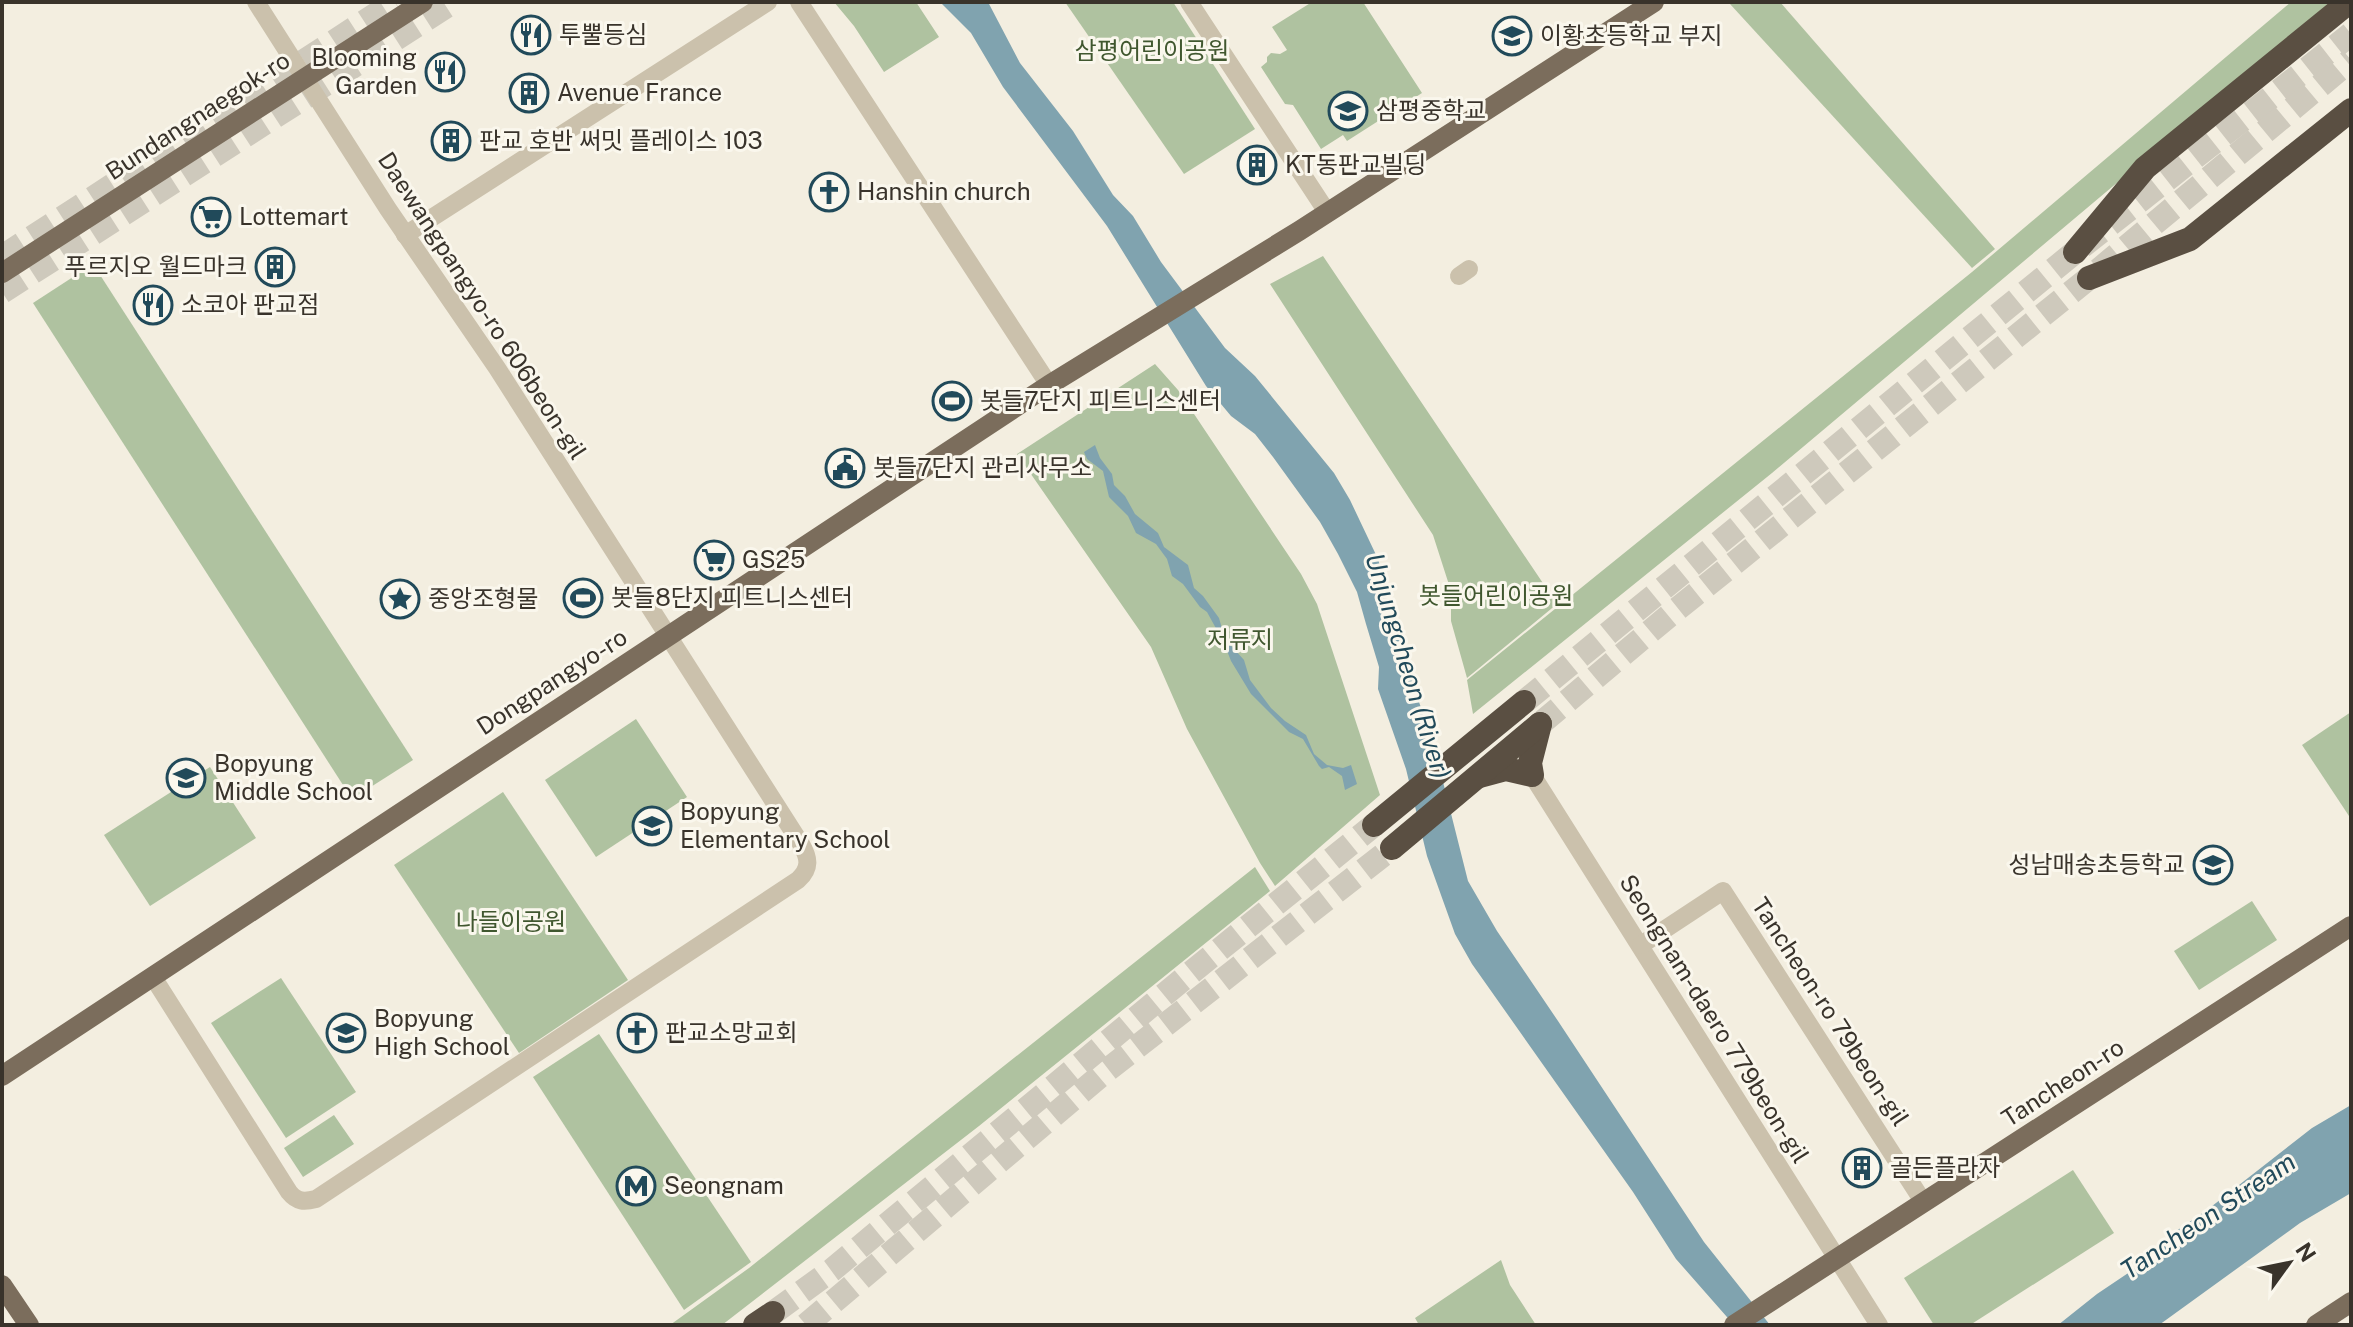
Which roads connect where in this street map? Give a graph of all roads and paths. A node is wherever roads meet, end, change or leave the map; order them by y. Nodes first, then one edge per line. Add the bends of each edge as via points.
1 (256, 2) edge
2 (423, 2) edge
3 (768, 2) edge
4 (799, 2) edge
5 (1189, 2) edge
6 (1654, 2) edge
7 (2349, 2) edge
8 (306, 77) junction
9 (2351, 110) edge
10 (1327, 212) junction
11 (405, 235) junction
12 (2075, 252) dead end
13 (2, 273) edge
14 (2089, 278) dead end
15 (1049, 385) junction
16 (667, 636) junction
17 (1524, 702) tunnel mouth
18 (1506, 760) junction
19 (1532, 775) junction
20 (1384, 817) tunnel mouth
21 (1397, 844) tunnel mouth
22 (2351, 926) edge
23 (1641, 945) junction
24 (153, 977) junction
25 (2, 1076) edge
26 (1924, 1203) junction
27 (1837, 1259) junction
28 (2, 1285) edge
29 (2351, 1302) edge
30 (2319, 1324) edge
31 (29, 1325) edge
32 (1734, 1325) edge
33 (1879, 1325) edge

1 - 8 street, Daewangpangyo-ro 606beon-gil
2 - 8 main road, Bundangnaegok-ro
3 - 11 street
4 - 15 street
5 - 10 street
6 - 10 main road
7 - 12 highway via 2145,168
8 - 11 street, Daewangpangyo-ro 606beon-gil
8 - 13 main road, Bundangnaegok-ro
9 - 14 highway via 2190,239
10 - 15 main road, Dongpangyo-ro
11 - 16 street, Daewangpangyo-ro 606beon-gil via 497,368
15 - 16 main road, Dongpangyo-ro
16 - 24 main road, Dongpangyo-ro
16 - 24 street, Daewangpangyo-ro 606beon-gil via 801,844 806,873 356,1173 316,1199 296,1200
17 - 20 highway
18 - 19 highway
18 - 19 highway via 1540,724
18 - 21 highway via 1474,777
19 - 23 street, Seongnam-daero 779beon-gil
22 - 26 main road, Tancheon-ro
23 - 26 street, Tancheon-ro 79beon-gil via 1723,891
23 - 27 street, Seongnam-daero 779beon-gil
24 - 25 main road, Dongpangyo-ro
26 - 27 main road, Tancheon-ro
27 - 32 main road, Tancheon-ro
27 - 33 street, Seongnam-daero 779beon-gil
28 - 31 main road
29 - 30 main road

